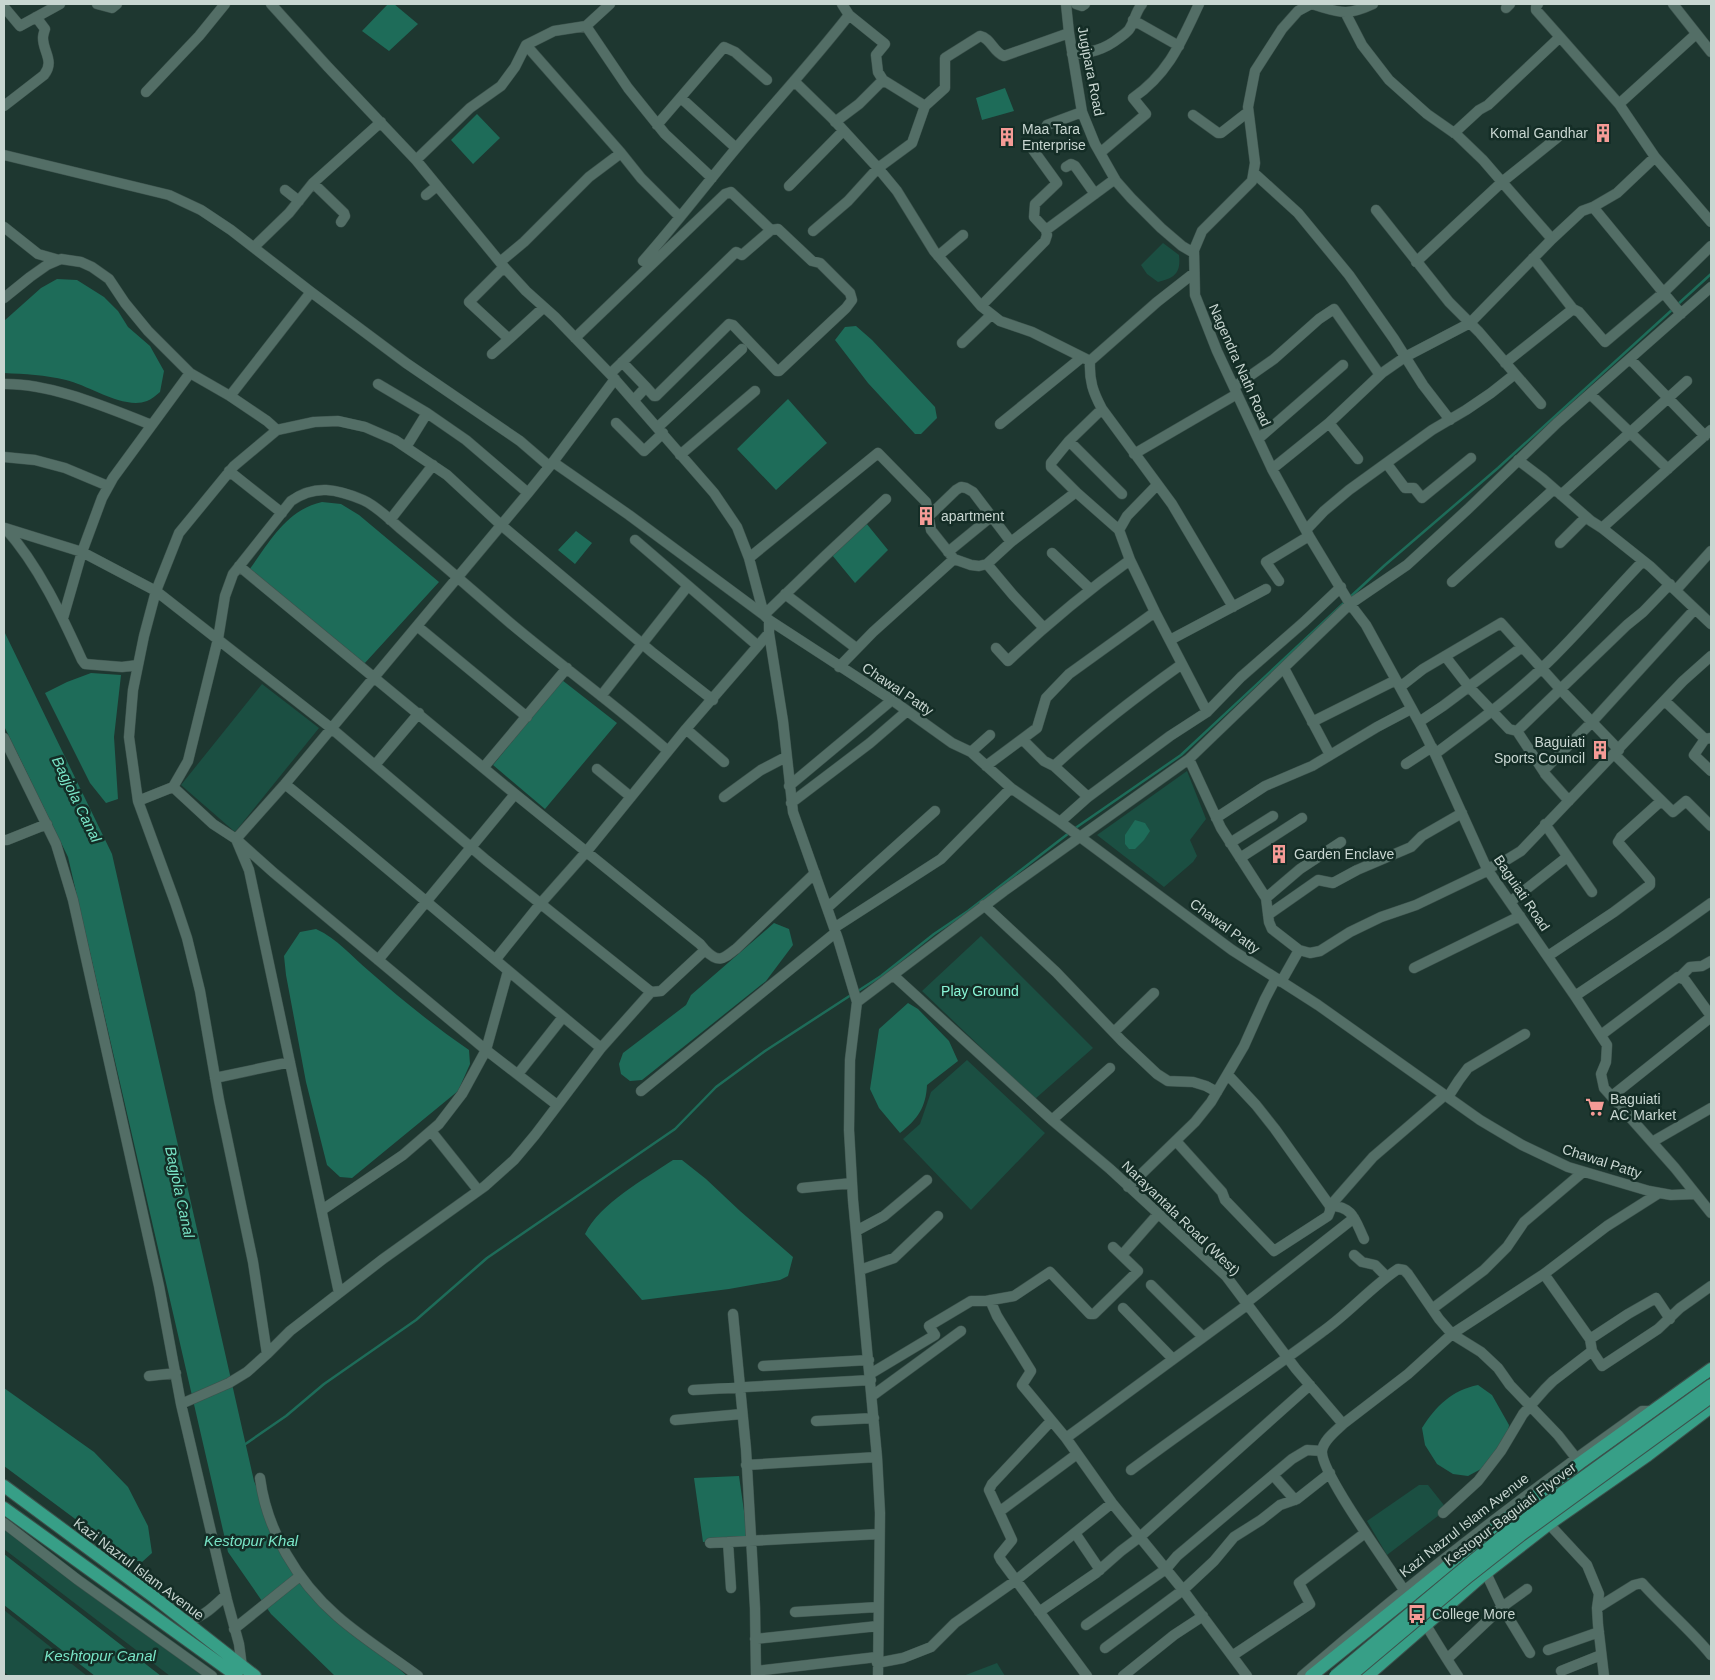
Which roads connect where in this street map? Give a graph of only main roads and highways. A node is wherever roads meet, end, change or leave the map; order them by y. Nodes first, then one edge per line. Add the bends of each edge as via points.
1 (1711, 1370) edge
2 (1711, 1385) edge
3 (1711, 1397) edge
4 (1711, 1407) edge
5 (4, 1486) edge
6 (4, 1508) edge
7 (1431, 1574) junction
8 (1453, 1601) junction
9 (239, 1673) edge
10 (255, 1676) edge
11 (1311, 1676) edge
12 (1335, 1676) edge
13 (1350, 1676) edge
14 (1367, 1676) edge

1 - 7 main road, Kazi Nazrul Islam Avenue
2 - 12 main road, Kestopur-Baguiati Flyover, bridge via 1505,1534
3 - 13 main road, Kestopur-Baguiati Flyover, bridge via 1508,1545
4 - 8 main road via 1548,1524
5 - 9 main road, Kazi Nazrul Islam Avenue via 184,1620
6 - 9 main road, Kazi Nazrul Islam Avenue
7 - 8 main road
7 - 11 main road, Kazi Nazrul Islam Avenue
8 - 14 main road
9 - 10 main road, Kazi Nazrul Islam Avenue

